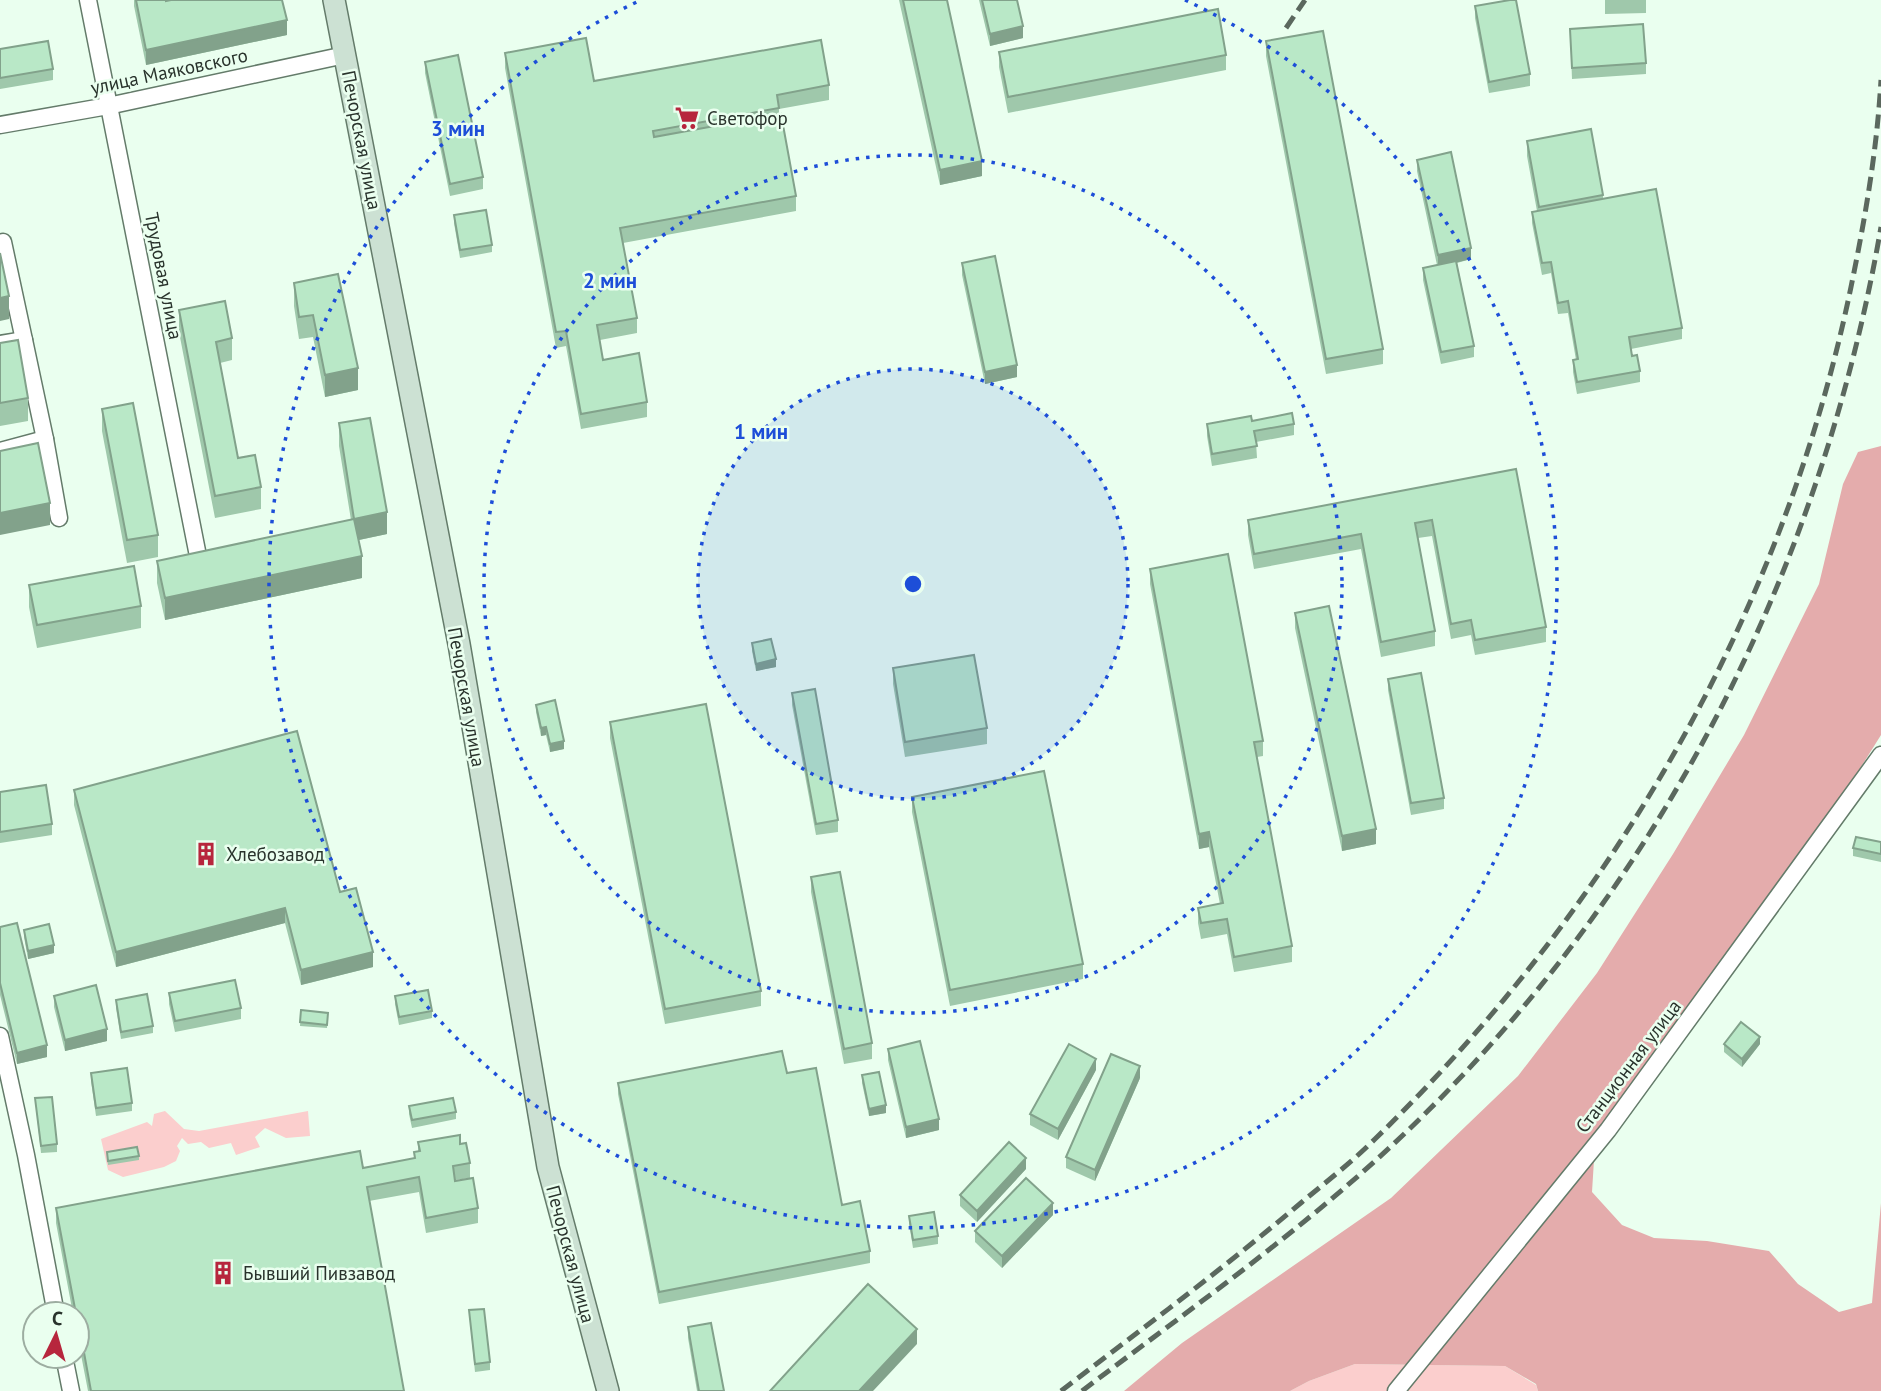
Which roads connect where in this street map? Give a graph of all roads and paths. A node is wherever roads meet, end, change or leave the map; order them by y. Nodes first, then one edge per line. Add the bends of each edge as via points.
1 (88, 0) edge
2 (334, 0) edge
3 (345, 55) junction
4 (108, 106) junction
5 (0, 125) edge
6 (3, 242) dead end
7 (24, 340) junction
8 (0, 344) edge
9 (45, 439) junction
10 (0, 451) edge
11 (59, 518) dead end
12 (199, 561) edge
13 (1881, 755) edge
14 (0, 1036) edge
15 (53, 1300) edge
16 (67, 1370) edge
17 (71, 1391) edge
18 (608, 1391) edge
19 (1396, 1391) edge

1 - 4 street, Трудовая улица
2 - 3 street, Печорская улица
3 - 4 street, улица Маяковского
3 - 18 street, Печорская улица via 459,644 548,1167
4 - 5 street, улица Маяковского
4 - 12 street, Трудовая улица
6 - 7 street
7 - 8 street
7 - 9 street
9 - 10 street
9 - 11 street
13 - 19 street, Станционная улица via 1608,1130
14 - 15 street
16 - 17 street

